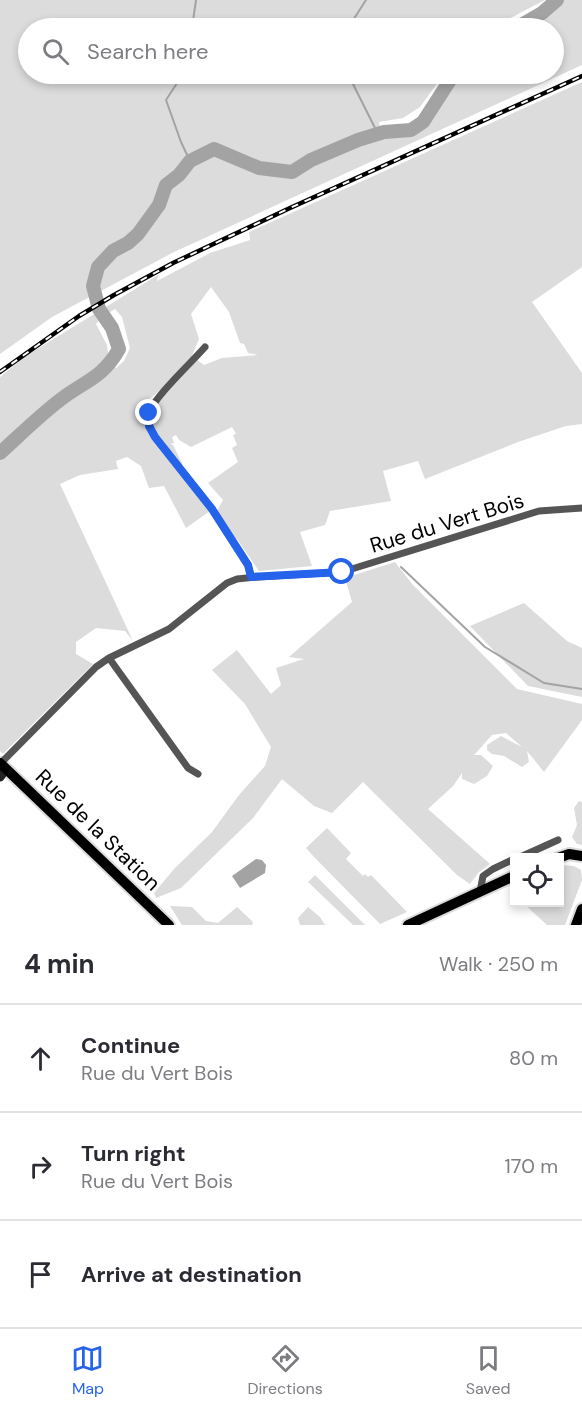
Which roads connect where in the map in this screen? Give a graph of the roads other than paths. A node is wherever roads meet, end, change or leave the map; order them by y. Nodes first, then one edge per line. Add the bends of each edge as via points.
1 (205, 347) dead end
2 (582, 508) edge
3 (251, 577) junction
4 (109, 658) junction
5 (2, 769) edge
6 (198, 774) dead end
7 (558, 840) dead end
8 (528, 853) edge
9 (564, 856) edge
10 (582, 856) edge
11 (510, 861) edge
12 (510, 878) edge
13 (480, 892) junction
14 (582, 909) edge
15 (169, 925) edge
16 (408, 925) edge
17 (576, 925) edge

1 - 3 street via 155,402 149,413 149,426 212,509 248,565
2 - 3 street, Rue du Vert Bois via 529,514 342,572
3 - 4 street, Rue du Vert Bois via 227,583 169,629
4 - 5 street, Rue du Vert Bois via 96,667
4 - 6 street via 188,768
5 - 15 main road, Rue de la Station
7 - 8 street
9 - 10 main road
11 - 13 street via 483,876
12 - 13 main road
13 - 16 main road
14 - 17 main road

